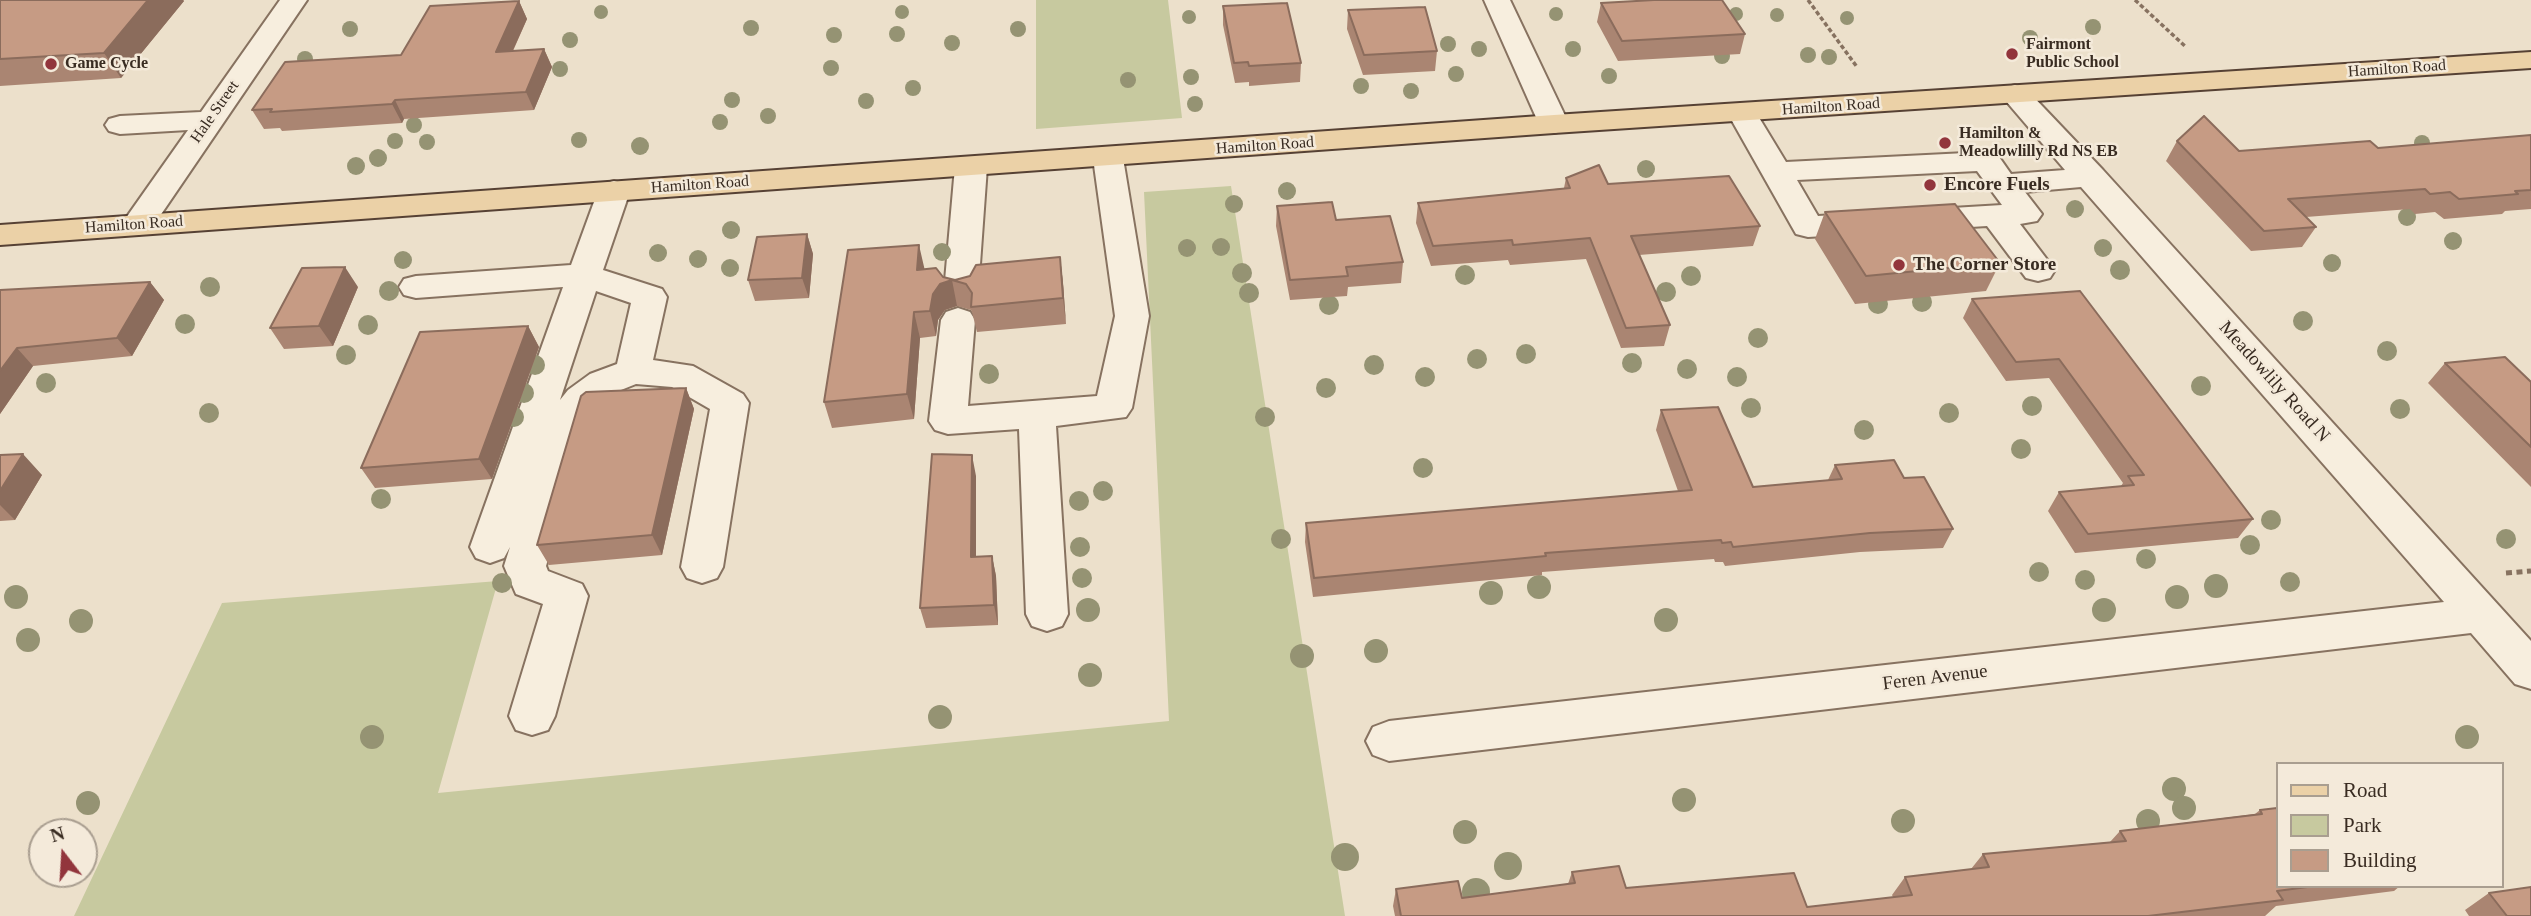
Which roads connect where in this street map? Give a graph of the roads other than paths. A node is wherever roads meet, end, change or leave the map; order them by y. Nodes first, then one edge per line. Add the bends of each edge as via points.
1 (294, 0) edge
2 (1497, 0) edge
3 (2531, 60) edge
4 (2015, 94) junction
5 (1742, 112) junction
6 (210, 120) junction
7 (1553, 124) junction
8 (120, 125) dead end
9 (1108, 158) junction
10 (971, 167) junction
11 (1776, 172) junction
12 (2092, 177) junction
13 (2003, 184) junction
14 (614, 191) junction
15 (1997, 217) junction
16 (137, 225) junction
17 (0, 235) edge
18 (2038, 270) dead end
19 (584, 275) junction
20 (416, 287) dead end
21 (634, 371) junction
22 (1037, 413) junction
23 (536, 466) junction
24 (489, 547) dead end
25 (702, 567) dead end
26 (1046, 614) dead end
27 (2482, 615) junction
28 (2531, 671) edge
29 (532, 716) dead end
30 (1389, 741) dead end

1 - 6 street, Hale Street
2 - 7 street
3 - 4 main road, Hamilton Road
4 - 5 main road, Hamilton Road
4 - 12 street, Meadowlily Road N
5 - 7 main road, Hamilton Road
5 - 11 street
6 - 8 street
6 - 16 street, Hale Street
7 - 9 main road, Hamilton Road
9 - 10 main road, Hamilton Road
9 - 22 street via 1132,316 1113,408
10 - 14 main road, Hamilton Road
10 - 22 street via 948,421
11 - 13 street via 1986,161
11 - 15 street via 1808,227
12 - 13 street
12 - 27 street, Meadowlily Road N
13 - 15 street via 2026,214
14 - 16 main road, Hamilton Road
14 - 19 street
15 - 18 street
16 - 17 main road, Hamilton Road
19 - 20 street
19 - 21 street via 650,297
19 - 23 street
21 - 23 street via 603,383 581,399
21 - 25 street via 680,375 730,403
22 - 26 street
23 - 24 street
23 - 29 street via 525,566 531,582 567,596
27 - 28 street, Meadowlily Road N
27 - 30 street, Feren Avenue

